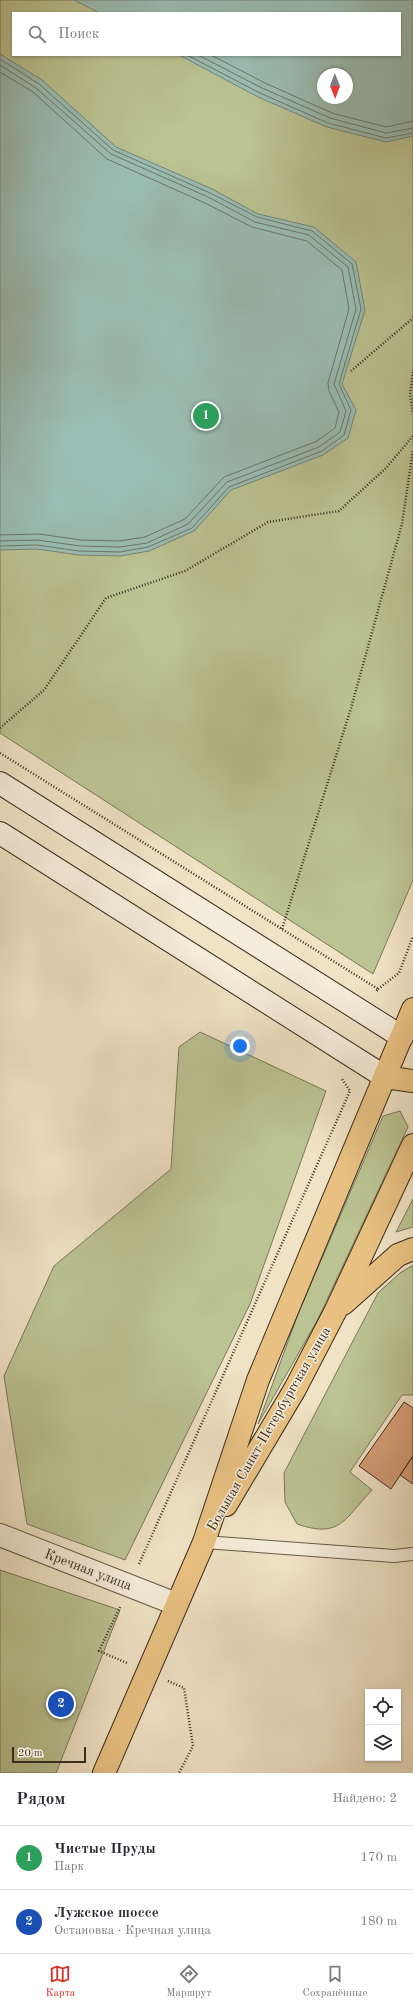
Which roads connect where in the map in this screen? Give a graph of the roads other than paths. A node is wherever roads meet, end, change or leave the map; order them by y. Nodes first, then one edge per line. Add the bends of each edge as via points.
1 (0, 783) edge
2 (0, 833) edge
3 (413, 1010) edge
4 (407, 1044) edge
5 (385, 1077) junction
6 (413, 1081) edge
7 (413, 1145) edge
8 (413, 1250) edge
9 (336, 1310) junction
10 (0, 1535) edge
11 (204, 1542) junction
12 (413, 1554) edge
13 (176, 1604) junction
14 (104, 1773) edge

1 - 4 main road
2 - 5 main road
3 - 4 main road, Большая Санкт-Петербургская улица
4 - 5 main road, Большая Санкт-Петербургская улица
5 - 6 main road
5 - 11 main road, Большая Санкт-Петербургская улица via 258,1380
7 - 9 main road, Большая Санкт-Петербургская улица
8 - 9 main road via 398,1256
9 - 11 main road, Большая Санкт-Петербургская улица via 295,1389
10 - 13 main road, Кречная улица
11 - 12 lane via 394,1556
11 - 13 main road
13 - 14 main road

